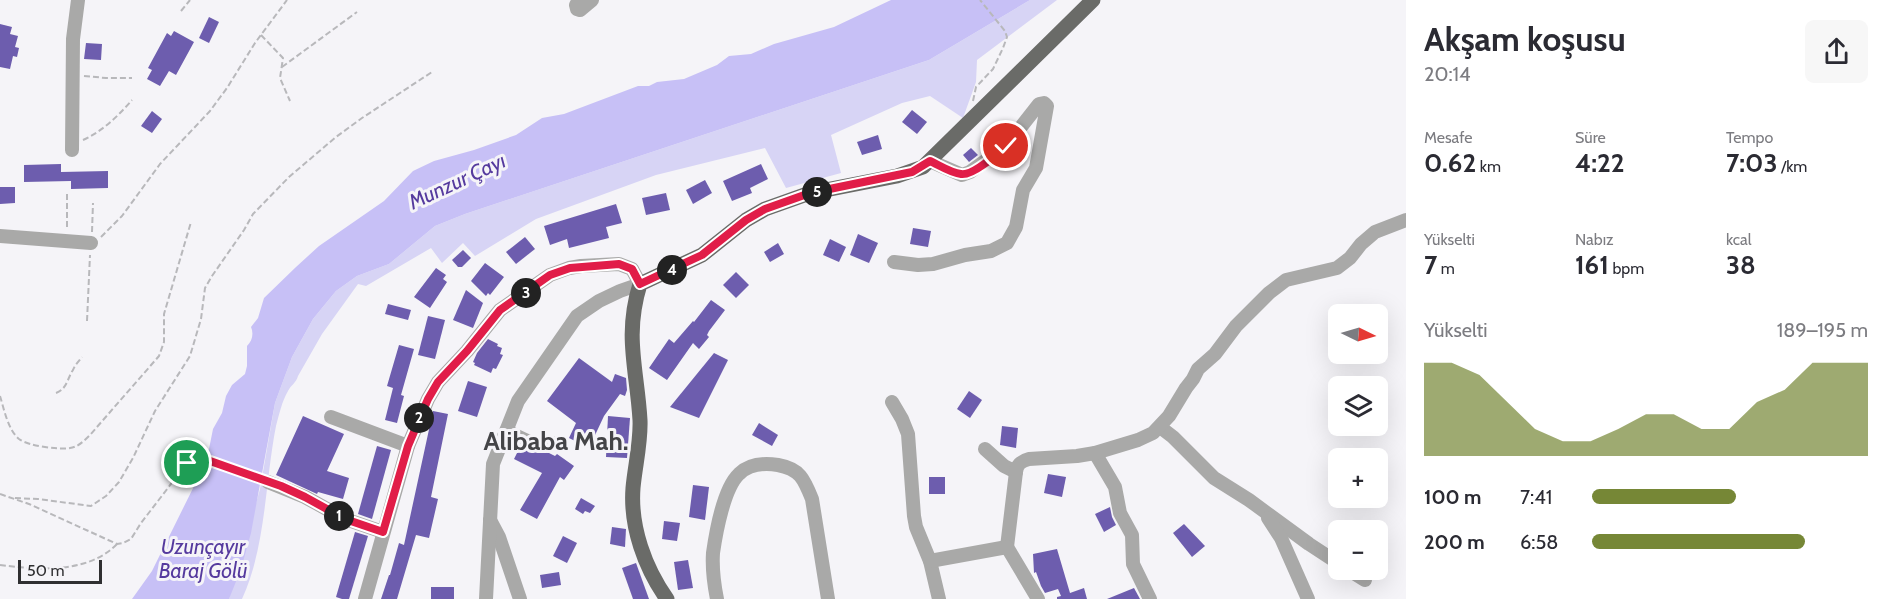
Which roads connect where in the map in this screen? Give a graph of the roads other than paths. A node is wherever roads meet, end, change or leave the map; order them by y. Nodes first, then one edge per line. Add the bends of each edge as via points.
1 (78, 0) edge
2 (579, 0) edge
3 (592, 0) edge
4 (1093, 0) edge
5 (72, 147) road end
6 (930, 161) junction
7 (1405, 223) edge
8 (0, 236) edge
9 (91, 243) road end
10 (894, 262) dead end
11 (640, 284) junction
12 (892, 402) dead end
13 (331, 417) dead end
14 (1160, 427) junction
15 (506, 431) junction
16 (555, 443) dead end
17 (408, 446) junction
18 (985, 449) dead end
19 (1095, 453) junction
20 (1016, 472) junction
21 (268, 482) road end
22 (1264, 512) junction
23 (490, 520) junction
24 (383, 532) junction
25 (1007, 548) junction
26 (1328, 556) edge
27 (930, 561) junction
28 (365, 599) edge
29 (486, 599) edge
30 (520, 599) edge
31 (667, 599) edge
32 (717, 599) edge
33 (828, 599) edge
34 (939, 599) edge
35 (1038, 599) edge
36 (1150, 599) edge
37 (1308, 599) edge

1 - 5 street via 73,39
2 - 3 street via 576,5 580,10
4 - 6 main road
6 - 10 street via 965,174 1006,146 1039,104 1047,106 1036,168 1023,190 1016,227 1007,243 991,251 933,264
6 - 11 main road via 912,172 810,193 765,209 702,255
7 - 14 street via 1376,232 1337,268 1286,280 1269,292 1198,369
8 - 9 street
11 - 15 street via 598,301 577,316 518,401
11 - 17 street via 632,269 619,264 570,268 550,275 500,310 438,382
11 - 31 main road via 631,332 640,422 633,492 636,533 657,586
12 - 27 street via 908,434 914,516
13 - 17 street
14 - 19 street via 1138,440
14 - 22 street via 1214,478
15 - 16 street via 535,444
15 - 23 street via 493,464
17 - 24 street
18 - 20 street
19 - 20 street via 1022,460
19 - 36 street via 1115,486 1120,513 1134,542 1133,564
20 - 25 street
21 - 24 street via 345,519
22 - 26 street
22 - 37 street via 1281,538
23 - 29 street
23 - 30 street via 500,537
24 - 28 street
25 - 27 street
25 - 35 street
27 - 34 street
32 - 33 street via 713,553 729,486 739,473 754,465 771,464 797,472 806,484 812,499

